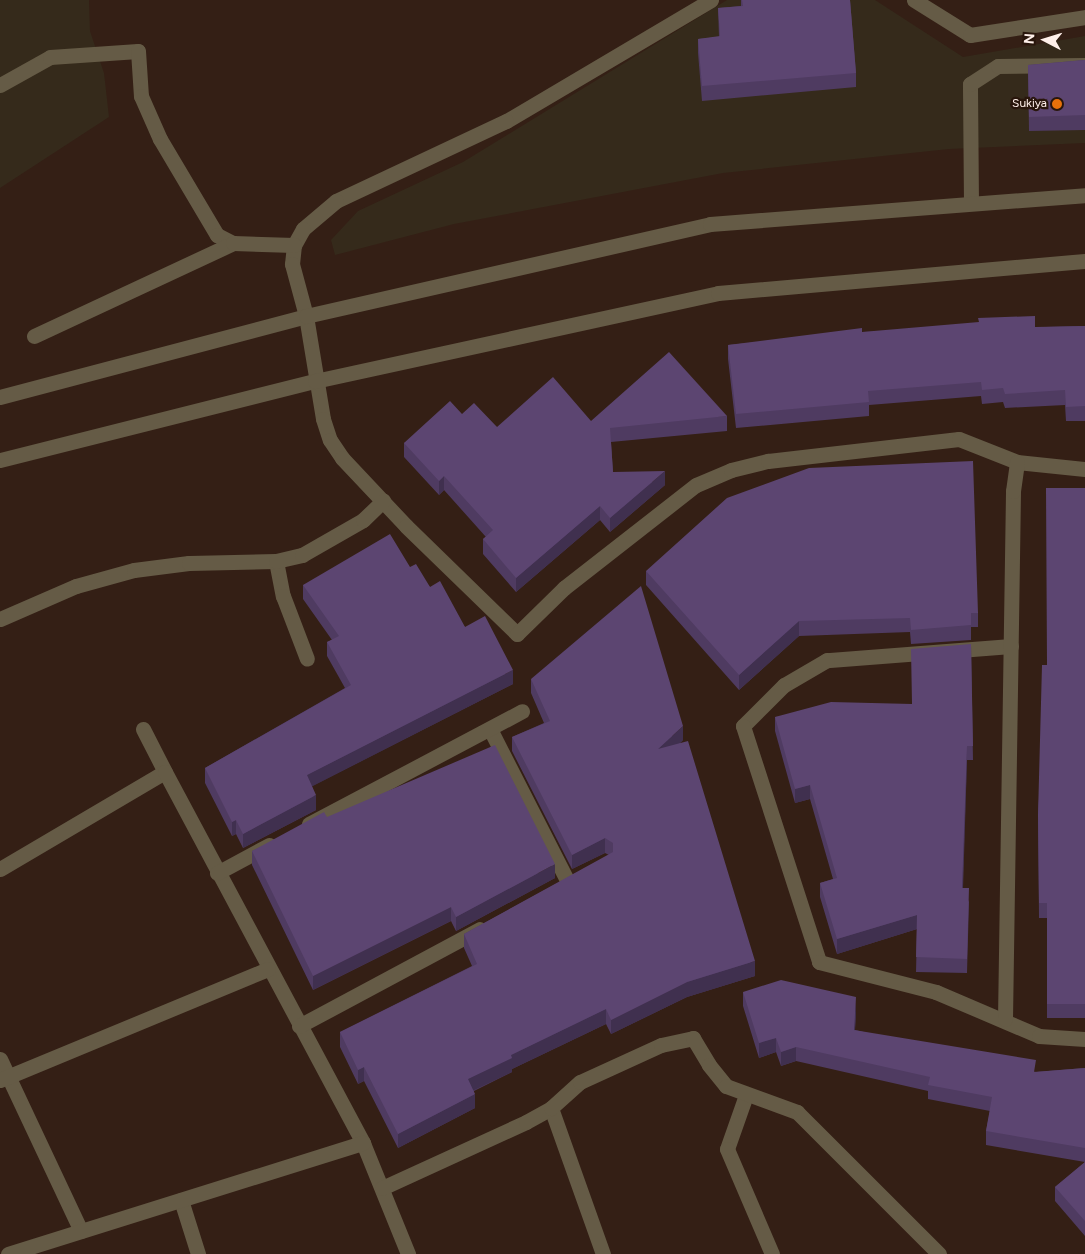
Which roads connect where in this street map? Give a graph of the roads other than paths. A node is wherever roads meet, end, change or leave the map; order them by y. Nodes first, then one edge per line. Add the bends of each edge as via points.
1 (711, 0) edge
2 (914, 0) edge
3 (1085, 17) edge
4 (1085, 65) edge
5 (0, 85) edge
6 (1085, 195) edge
7 (971, 204) junction
8 (232, 243) junction
9 (294, 245) junction
10 (1085, 261) edge
11 (306, 316) junction
12 (34, 336) dead end
13 (315, 381) junction
14 (0, 398) edge
15 (0, 460) edge
16 (1017, 462) junction
17 (1085, 469) edge
18 (383, 501) junction
19 (276, 561) junction
20 (0, 619) edge
21 (1011, 646) junction
22 (308, 659) dead end
23 (522, 711) dead end
24 (143, 729) dead end
25 (490, 729) junction
26 (165, 772) junction
27 (296, 831) edge
28 (279, 840) edge
29 (0, 870) edge
30 (217, 873) junction
31 (583, 874) edge
32 (568, 882) junction
33 (551, 891) edge
34 (490, 924) edge
35 (268, 969) junction
36 (1005, 1019) junction
37 (299, 1026) junction
38 (1085, 1039) edge
39 (0, 1059) edge
40 (4, 1079) edge
41 (746, 1096) junction
42 (551, 1108) junction
43 (363, 1143) junction
44 (382, 1188) junction
45 (181, 1200) junction
46 (81, 1231) junction
47 (8, 1254) edge
48 (198, 1254) edge
49 (408, 1254) edge
50 (603, 1254) edge
51 (772, 1254) edge
52 (939, 1254) edge

1 - 9 street via 506,122 336,201 303,229
2 - 3 street via 970,35
4 - 7 street via 998,66 970,84
5 - 8 street via 50,57 138,51 142,96 160,139 217,235
6 - 7 street
7 - 11 street via 710,224
8 - 9 street
8 - 12 street
9 - 11 street via 292,264
10 - 13 street via 718,293
11 - 13 street
11 - 14 street
13 - 15 street
13 - 18 street via 330,440 342,458
16 - 17 street
16 - 18 street via 959,439 768,461 731,470 696,485 564,588 517,634
16 - 21 street via 1013,491
18 - 19 street via 363,520 332,540 302,555
19 - 20 street via 189,563 134,570 76,586
19 - 22 street via 283,596
21 - 36 street
21 - 36 street via 827,660 784,685 743,726 819,962 936,992
23 - 25 street
24 - 26 street
25 - 27 street
25 - 32 street
26 - 29 street
26 - 30 street
28 - 30 street
30 - 35 street
31 - 32 street
32 - 33 street
34 - 37 street
35 - 37 street
35 - 40 street
36 - 38 street via 1039,1036
37 - 43 street
39 - 40 street
40 - 46 street
41 - 42 street via 726,1086 708,1065 693,1038 661,1045 580,1082
41 - 51 street via 727,1149
41 - 52 street via 773,1101 797,1112
42 - 44 street
42 - 50 street
43 - 44 street
43 - 45 street
44 - 49 street
45 - 46 street
45 - 48 street
46 - 47 street

